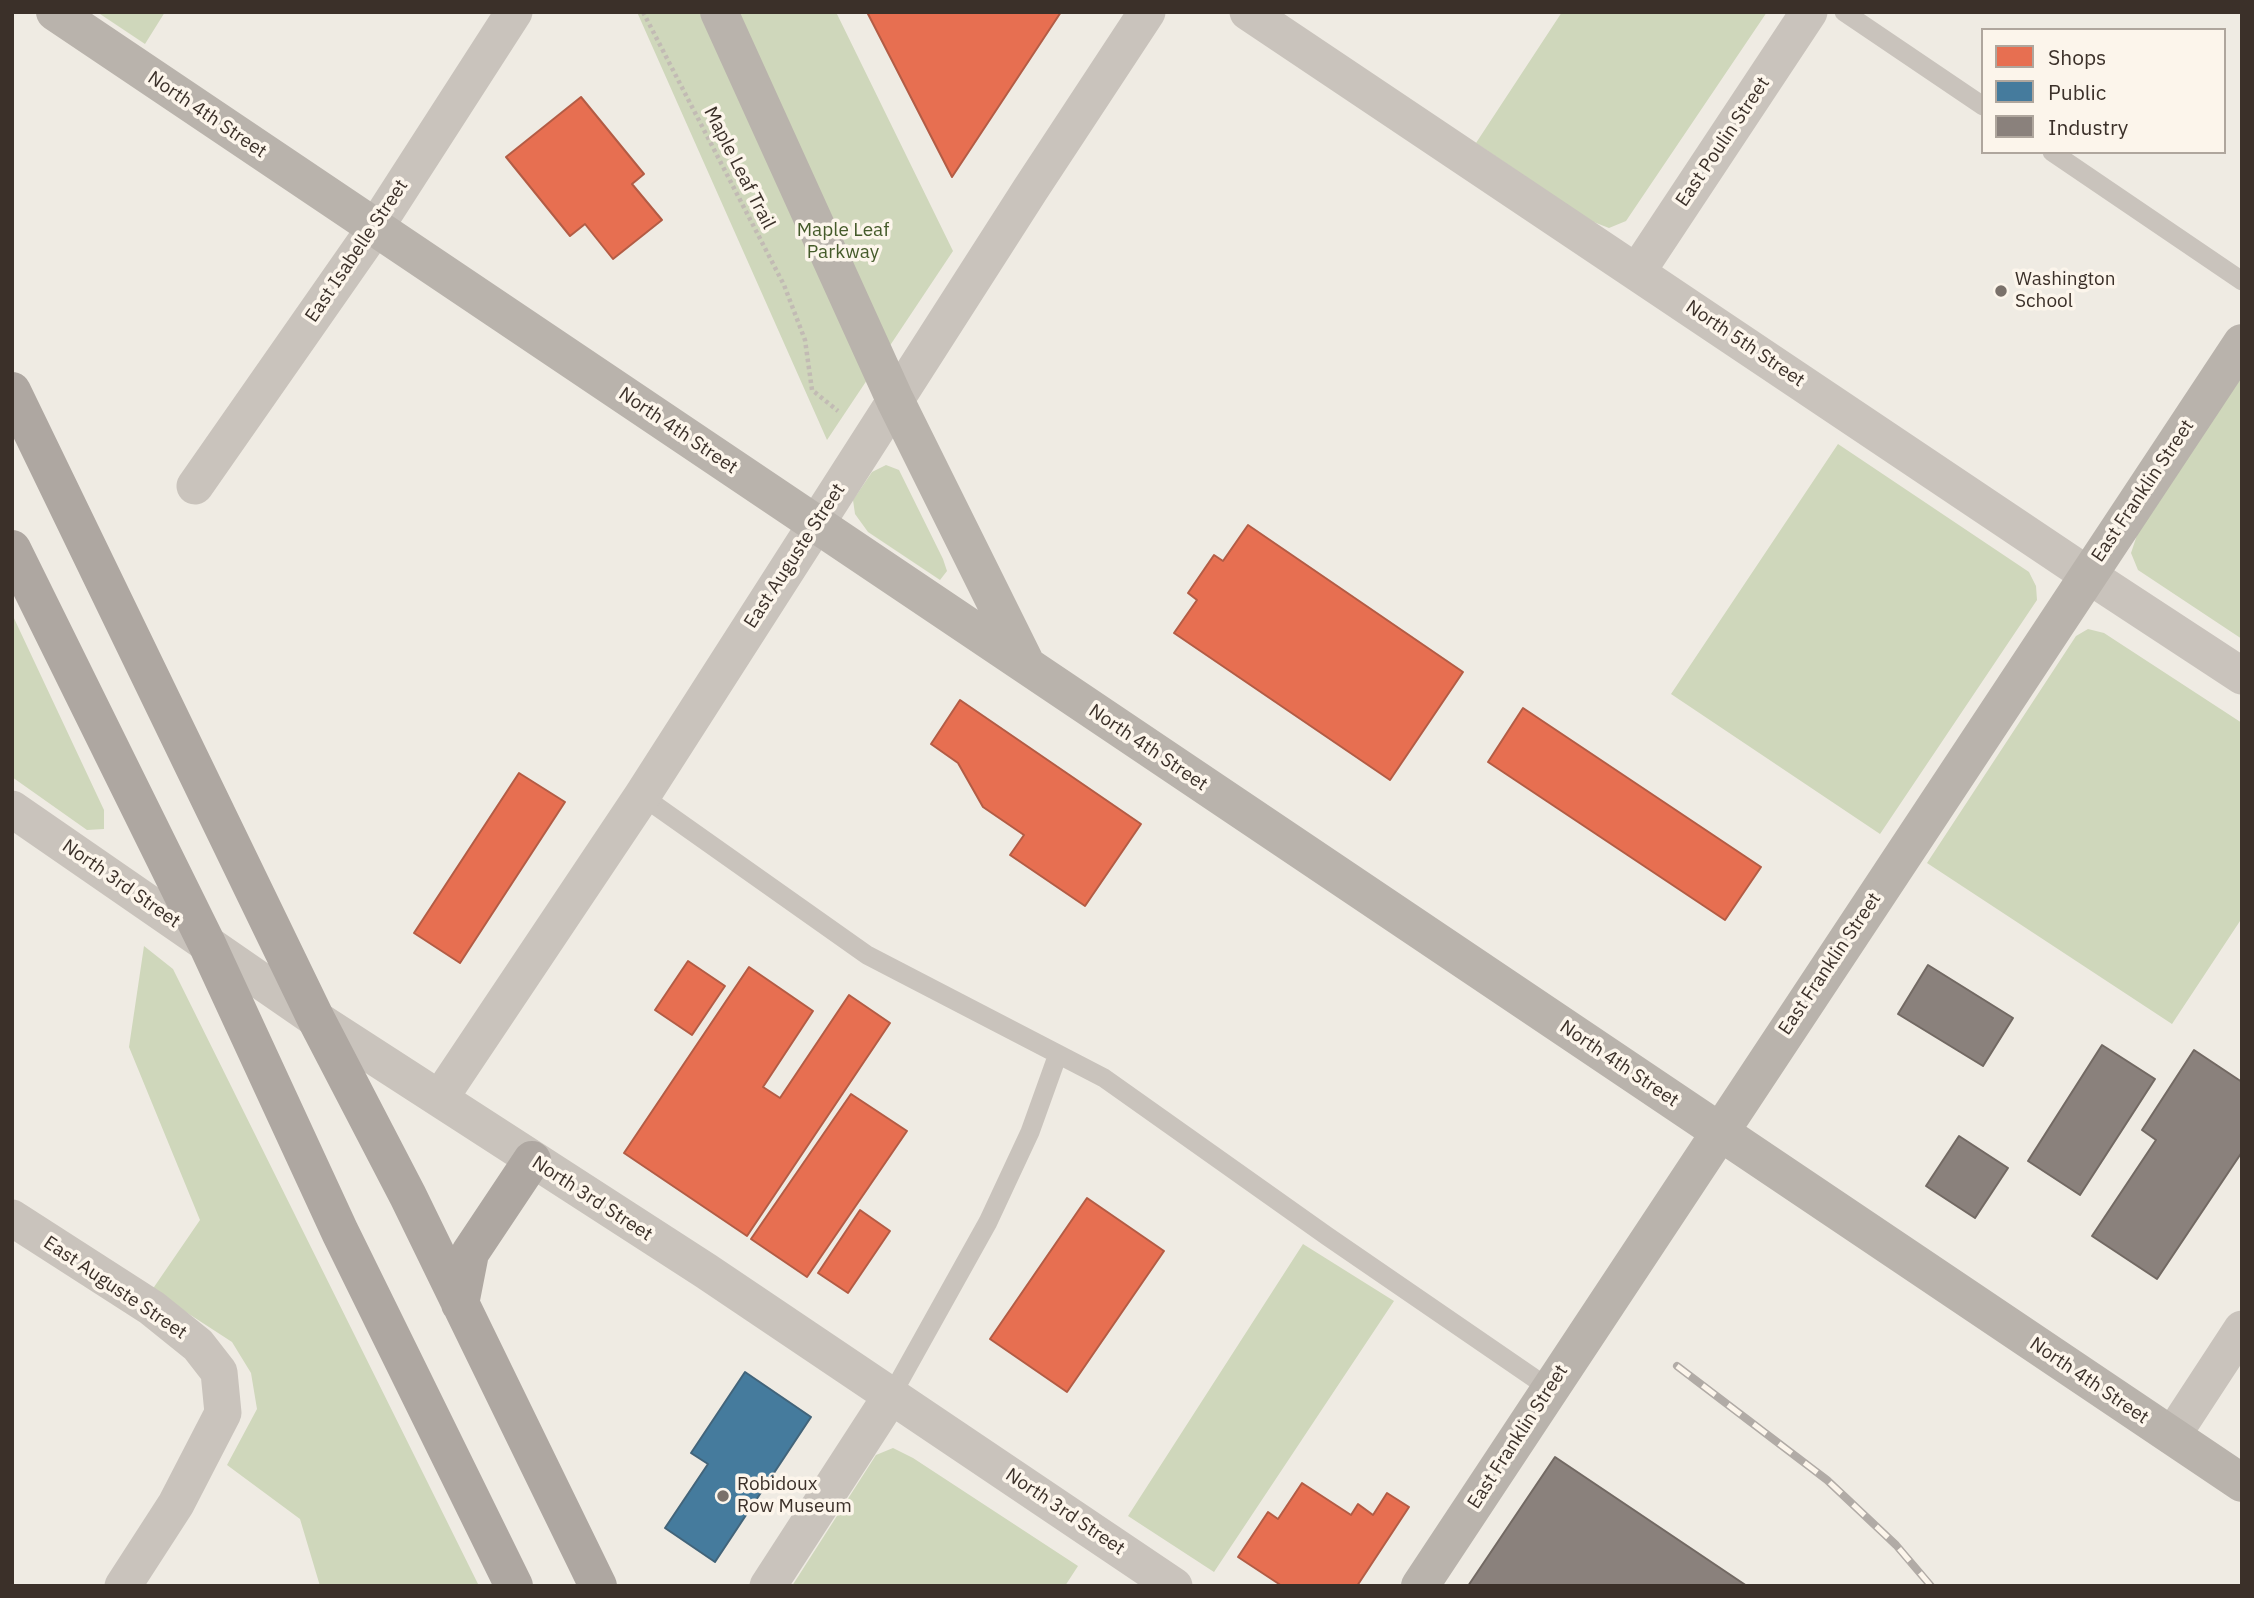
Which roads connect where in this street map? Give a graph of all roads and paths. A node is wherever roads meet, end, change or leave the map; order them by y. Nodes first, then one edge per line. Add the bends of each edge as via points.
1 (55, 12) edge
2 (514, 12) edge
3 (643, 12) edge
4 (719, 12) edge
5 (1147, 12) edge
6 (1248, 12) edge
7 (1809, 12) edge
8 (1844, 12) edge
9 (1981, 105) edge
10 (2055, 154) edge
11 (375, 228) junction
12 (1637, 272) junction
13 (2242, 281) edge
14 (2242, 343) edge
15 (12, 391) edge
16 (895, 400) junction
17 (838, 411) dead end
18 (195, 486) dead end
19 (816, 524) junction
20 (12, 549) edge
21 (2088, 575) junction
22 (1027, 666) junction
23 (2242, 676) edge
24 (642, 796) junction
25 (12, 809) edge
26 (207, 944) junction
27 (316, 1019) junction
28 (1058, 1054) junction
29 (440, 1098) junction
30 (1720, 1132) junction
31 (532, 1160) junction
32 (12, 1218) edge
33 (460, 1304) junction
34 (2242, 1329) edge
35 (1550, 1389) junction
36 (891, 1396) junction
37 (2172, 1436) junction
38 (2242, 1483) edge
39 (123, 1586) edge
40 (514, 1586) edge
41 (598, 1586) edge
42 (768, 1586) edge
43 (1174, 1586) edge
44 (1420, 1586) edge

1 - 11 street, North 4th Street
2 - 11 street, East Isabelle Street
3 - 17 path, Maple Leaf Trail via 784,285 805,340 812,390
4 - 16 street
5 - 16 street, East Auguste Street
6 - 12 street, North 5th Street
7 - 12 street, East Poulin Street
8 - 9 lane
10 - 13 lane
11 - 18 street, East Isabelle Street
11 - 19 street, North 4th Street
12 - 21 street, North 5th Street
14 - 21 street, East Franklin Street
15 - 27 main road
16 - 19 street, East Auguste Street
16 - 22 street
19 - 22 street, North 4th Street
19 - 24 street, East Auguste Street
20 - 26 main road
21 - 23 street, North 5th Street
21 - 30 street, East Franklin Street
22 - 30 street, North 4th Street
24 - 28 lane via 867,956
24 - 29 street, East Auguste Street
25 - 26 street, North 3rd Street
26 - 27 street, North 3rd Street
26 - 40 main road via 340,1232
27 - 29 street, North 3rd Street
27 - 33 main road
28 - 35 lane via 1104,1078
28 - 36 lane via 1030,1132 988,1222
29 - 31 street, North 3rd Street
30 - 35 street, East Franklin Street
30 - 37 street, North 4th Street
31 - 33 main road via 470,1252
31 - 36 street, North 3rd Street
32 - 39 street, East Auguste Street via 152,1308 198,1345 219,1372 223,1413 176,1504
33 - 41 main road
34 - 37 street
35 - 44 street, East Franklin Street
36 - 42 street
36 - 43 street, North 3rd Street
37 - 38 street, North 4th Street

